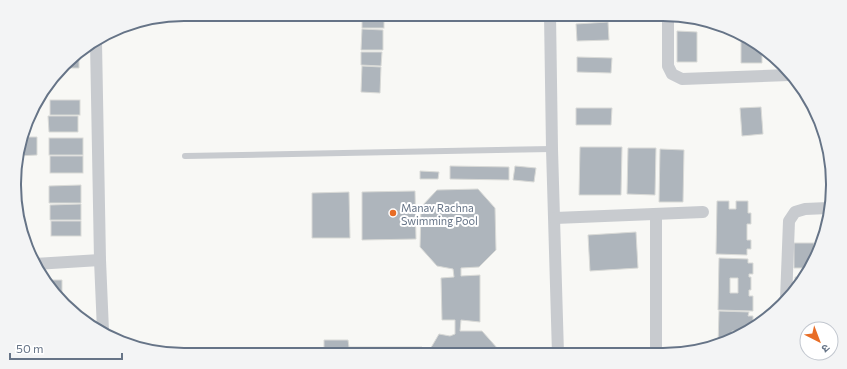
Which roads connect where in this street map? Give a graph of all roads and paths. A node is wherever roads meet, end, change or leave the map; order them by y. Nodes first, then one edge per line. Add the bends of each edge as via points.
1 (550, 21) edge
2 (668, 21) edge
3 (96, 48) edge
4 (783, 75) edge
5 (552, 149) junction
6 (185, 156) dead end
7 (825, 208) edge
8 (703, 212) dead end
9 (656, 214) junction
10 (555, 218) junction
11 (100, 260) junction
12 (42, 264) edge
13 (786, 290) edge
14 (103, 326) edge
15 (558, 348) edge
16 (656, 348) edge

1 - 5 street
2 - 4 street via 668,66 672,74 682,79
3 - 11 street
5 - 6 lane
5 - 10 street
7 - 13 street via 795,212 789,220
8 - 9 street
9 - 10 street
9 - 16 street
10 - 15 street
11 - 12 street
11 - 14 street

